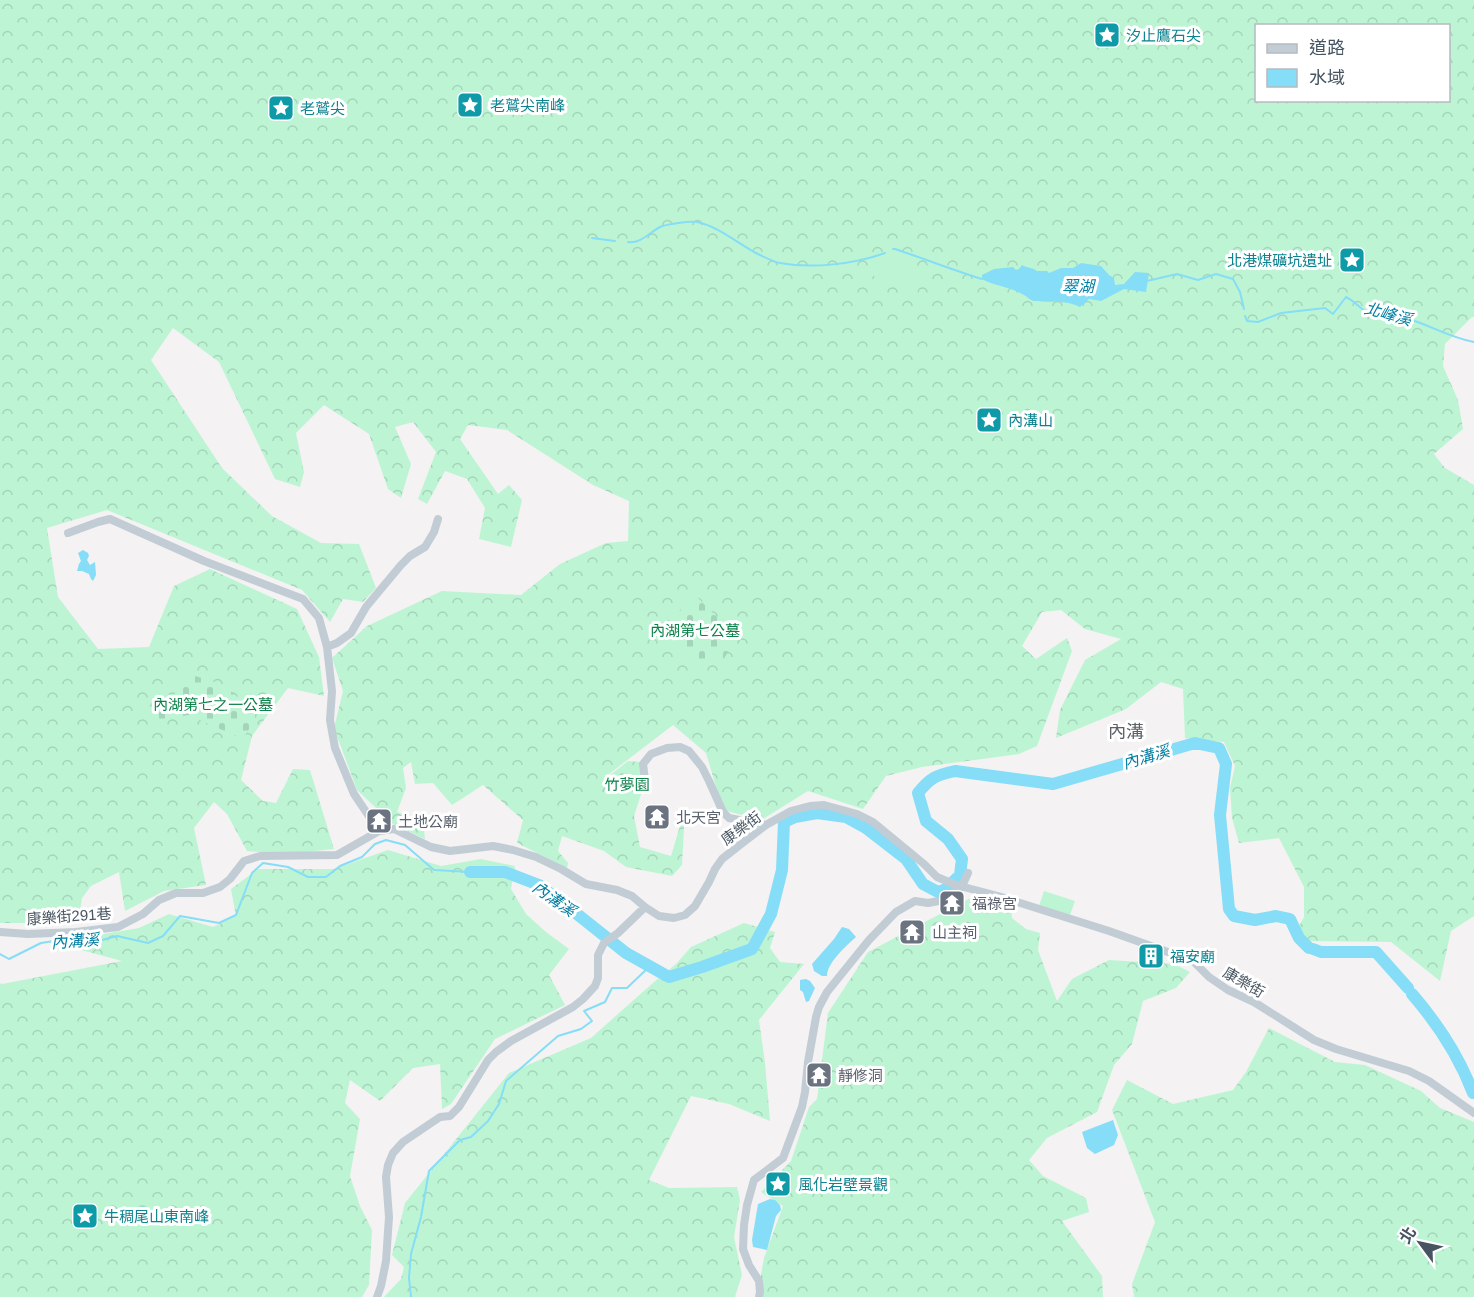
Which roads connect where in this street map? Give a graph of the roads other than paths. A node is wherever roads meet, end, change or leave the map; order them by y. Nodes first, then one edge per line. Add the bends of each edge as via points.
1 (438, 519) dead end
2 (68, 533) dead end
3 (327, 647) junction
4 (645, 780) dead end
5 (766, 825) junction
6 (379, 831) junction
7 (968, 873) dead end
8 (959, 886) junction
9 (645, 907) junction
10 (0, 932) edge
11 (1474, 1113) edge
12 (377, 1297) edge
13 (759, 1297) edge

1 - 3 street via 424,547 400,565 366,607 351,633
2 - 3 street via 110,519 303,599 319,618
3 - 6 street via 335,748 354,794
4 - 5 street via 643,764 651,754 680,747 689,751 702,767 729,818
5 - 8 street, 康樂街 via 810,806 824,805 857,814 873,822 937,877
5 - 9 street, 康樂街 via 722,859 695,906 685,915 659,916
6 - 9 street, 康樂街 via 394,829 450,851 493,846 513,850 537,857 586,884 632,896
6 - 10 street, 康樂街291巷 via 337,855 260,856 244,861 220,887 203,893 176,893 118,927 76,932
7 - 8 street
8 - 11 street, 康樂街 via 1109,931 1193,962 1228,990 1314,1040 1409,1071
8 - 13 street via 944,900 915,901 896,912 862,948 819,1007 803,1099 783,1158 754,1180 747,1205 744,1249 759,1281
9 - 12 street via 604,943 598,955 598,978 583,999 496,1052 450,1116 440,1117 393,1153 386,1178 386,1261

